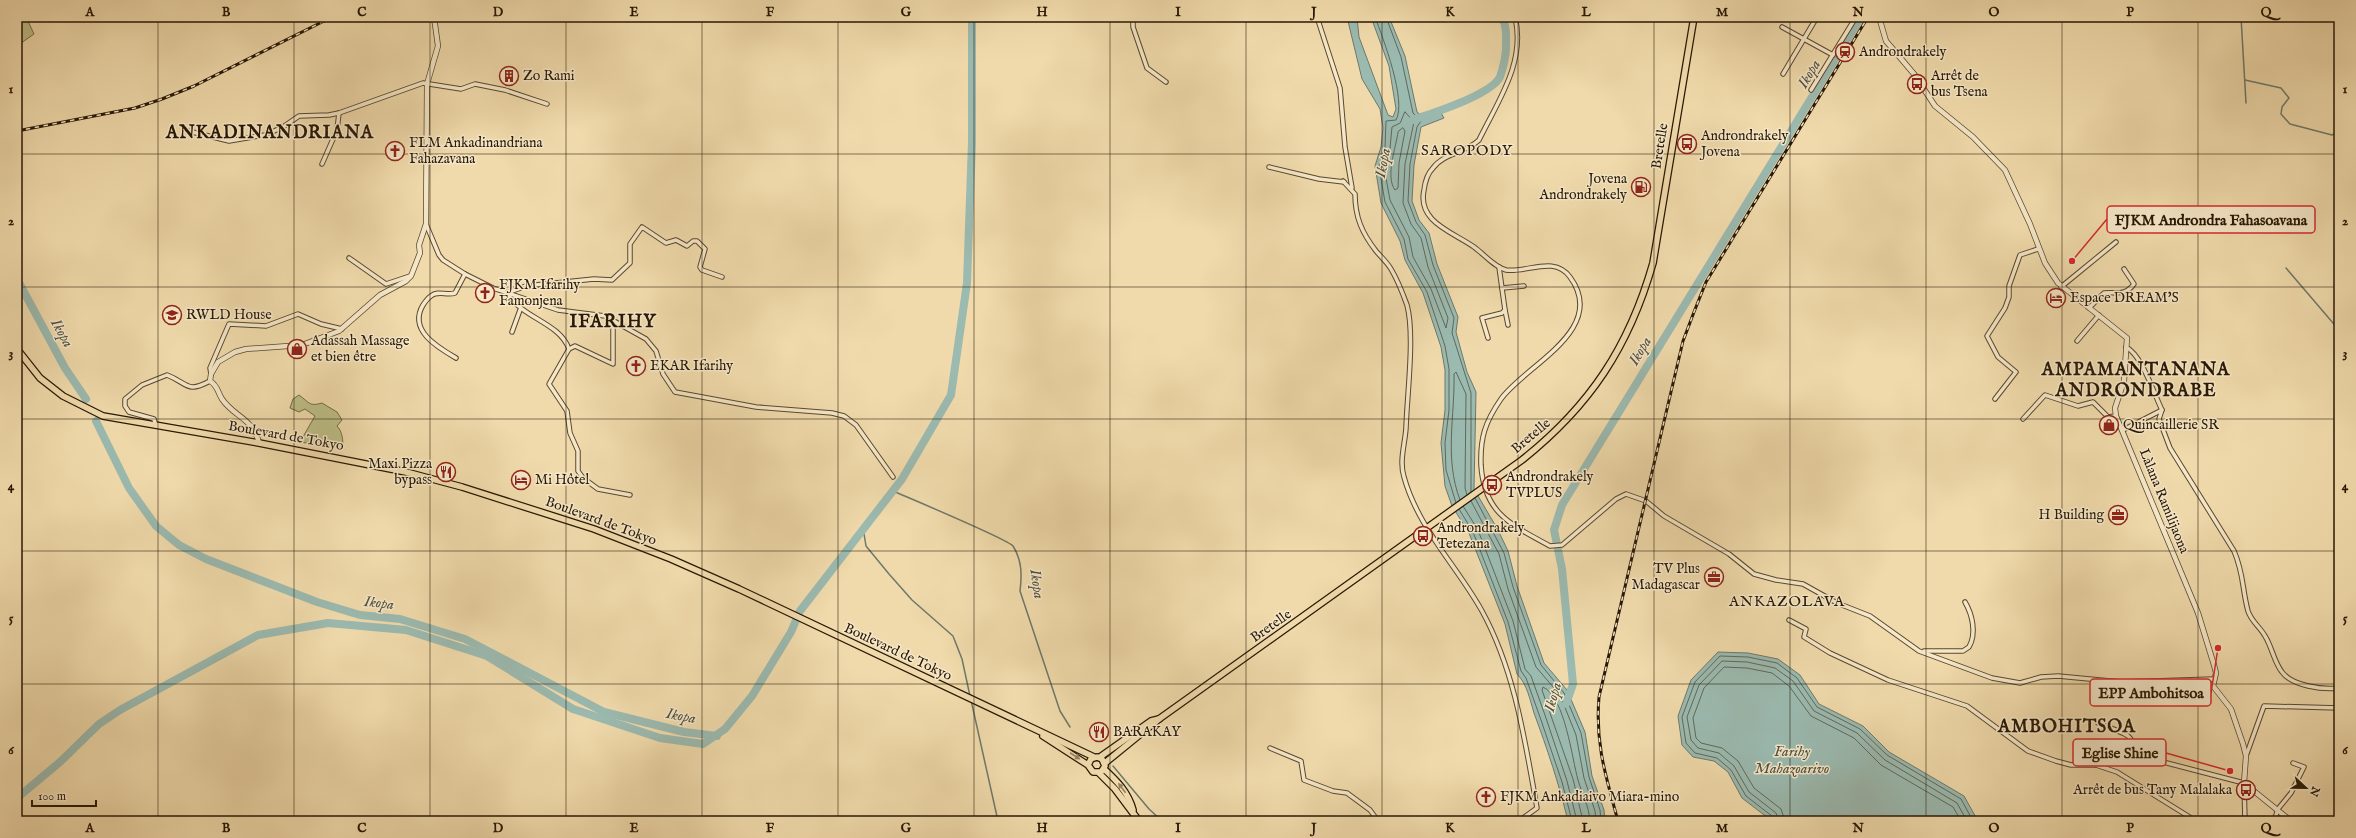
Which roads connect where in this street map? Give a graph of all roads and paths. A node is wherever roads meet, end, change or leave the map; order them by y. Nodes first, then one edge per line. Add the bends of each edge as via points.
1 (434, 17) edge
2 (1133, 17) edge
3 (1317, 17) edge
4 (1515, 17) edge
5 (1694, 17) edge
6 (1817, 17) edge
7 (1856, 17) edge
8 (1881, 18) edge
9 (1782, 27) dead end
10 (1804, 39) junction
11 (1833, 55) junction
12 (1783, 74) dead end
13 (1166, 82) dead end
14 (427, 84) junction
15 (1811, 90) dead end
16 (547, 104) dead end
17 (339, 113) junction
18 (184, 130) dead end
19 (322, 164) dead end
20 (1269, 167) dead end
21 (1344, 181) junction
22 (426, 224) junction
23 (2116, 242) dead end
24 (2038, 249) junction
25 (349, 258) dead end
26 (1499, 267) junction
27 (2124, 269) dead end
28 (465, 274) junction
29 (411, 276) junction
30 (722, 277) dead end
31 (1524, 286) dead end
32 (2061, 287) junction
33 (1502, 288) junction
34 (507, 293) junction
35 (2089, 308) junction
36 (520, 310) junction
37 (1505, 310) junction
38 (2099, 315) junction
39 (613, 321) junction
40 (1508, 325) dead end
41 (342, 329) junction
42 (512, 332) dead end
43 (1488, 338) dead end
44 (2077, 341) dead end
45 (2126, 347) junction
46 (17, 349) edge
47 (568, 349) junction
48 (456, 358) dead end
49 (210, 374) junction
50 (210, 381) junction
51 (1995, 399) dead end
52 (2162, 410) junction
53 (2116, 416) junction
54 (2023, 419) dead end
55 (156, 426) junction
56 (2123, 430) junction
57 (259, 443) junction
58 (893, 477) dead end
59 (1484, 488) junction
60 (630, 495) dead end
61 (1427, 529) junction
62 (1965, 602) dead end
63 (1789, 620) dead end
64 (1919, 651) junction
65 (2214, 679) junction
66 (2339, 688) edge
67 (2339, 708) edge
68 (1159, 719) junction
69 (2098, 724) dead end
70 (1038, 732) junction
71 (1270, 748) dead end
72 (2140, 756) junction
73 (2246, 756) junction
74 (1097, 757) junction
75 (2293, 763) dead end
76 (1088, 765) junction
77 (2096, 765) junction
78 (1104, 766) junction
79 (1098, 773) junction
80 (2244, 782) junction
81 (2278, 809) junction
82 (1134, 812) junction
83 (1139, 821) edge
84 (1378, 821) edge
85 (1520, 821) edge
86 (2196, 821) edge
87 (2245, 821) edge
88 (2274, 821) edge
89 (2291, 821) edge

1 - 14 street via 438,46
2 - 13 street via 1133,27 1147,68
3 - 21 street via 1340,88 1352,189
4 - 26 street via 1516,59 1508,84 1479,140 1472,147 1442,159 1433,167 1426,178 1423,193 1429,217 1474,246
5 - 59 main road, Bretelle via 1653,263 1631,328 1602,378 1570,418 1542,444
6 - 10 street
7 - 11 street
8 - 24 street via 1886,41 1914,74 1935,106 1973,137 2005,170 2030,224
9 - 10 street
10 - 11 street
10 - 12 street
11 - 15 street
14 - 16 street via 461,89 475,84 505,90
14 - 17 street via 386,95
14 - 22 street
17 - 18 street via 299,116 265,135 229,141
17 - 19 street via 337,130
20 - 21 street via 1319,179
21 - 61 street via 1355,194 1355,209 1364,235 1391,268 1407,306 1410,340 1406,428 1402,452 1403,476
22 - 28 street via 439,255
22 - 29 street via 419,245 420,253
23 - 32 street
24 - 32 street
24 - 51 street via 2020,255 2009,286 2007,303 1987,336 1998,357 2016,372
25 - 29 street via 386,284
26 - 33 street
26 - 59 street via 1507,270 1546,266 1564,271 1577,290 1579,312 1574,326 1550,356 1501,399 1486,426 1480,444
27 - 35 street via 2134,284 2124,293 2104,292
28 - 34 street
28 - 48 street via 454,293 431,295 418,316 418,322 428,338 437,347
29 - 41 street via 380,295
30 - 34 street via 702,270 700,267 705,249 697,241 687,246 676,240 666,243 642,227 630,244 630,263 612,280 594,279 526,286
31 - 33 street
32 - 35 street
33 - 37 street
34 - 36 street
34 - 39 street via 558,310 605,316
35 - 38 street
36 - 42 street
36 - 47 street via 562,335
37 - 40 street
37 - 43 street via 1482,318
38 - 44 street
38 - 45 street via 2125,334 2128,341
39 - 47 street via 613,364 578,346
39 - 58 street via 652,344 663,374 675,392 756,407 832,412 844,416 856,425
41 - 49 street via 330,336 302,345 235,352 218,362
41 - 49 street via 321,324 298,314 266,326 229,324 214,364 210,368
45 - 52 street via 2132,350
45 - 53 street via 2123,386 2115,408
46 - 55 main road, Boulevard de Tokyo via 40,378 63,396 103,416
47 - 60 street via 549,384 567,411 570,433 578,451 578,471 598,489
49 - 50 street
50 - 55 street via 191,389 167,375 134,390 125,399 125,406 129,412 154,419
50 - 57 street via 217,387 222,399 252,425
52 - 56 street
52 - 66 street via 2159,419 2170,448 2229,540 2242,568 2248,610 2265,636 2282,673 2306,686 2321,689
53 - 54 street via 2108,417 2093,402 2078,406 2045,395
53 - 56 street, Làlana Ramilijaona
55 - 57 main road, Boulevard de Tokyo
56 - 65 street, Làlana Ramilijaona via 2198,613 2216,673
57 - 70 main road, Boulevard de Tokyo via 406,472 594,529 671,559
59 - 61 main road, Bretelle
59 - 64 street via 1503,519 1555,547 1616,499 1626,494 1634,496 1646,501 1683,529 1729,554 1754,574 1803,584 1837,603 1870,616
61 - 68 main road, Bretelle
61 - 85 street via 1472,594 1497,641 1502,656 1524,738 1537,808
62 - 64 street via 1972,620 1969,647 1963,651
63 - 77 street via 1806,628 1804,637 1830,653 1888,680 1967,706 2028,751 2071,765
64 - 65 street via 1992,678 2015,683 2058,676 2120,682
65 - 73 street, Làlana Ramilijaona via 2214,686 2231,708
67 - 73 street via 2264,706
68 - 74 main road, Bretelle via 1151,721
68 - 78 main road, Bretelle
69 - 72 street via 2110,726 2114,731 2128,736
70 - 74 main road, Boulevard de Tokyo
70 -> 76 main road
71 - 84 street via 1301,761 1304,780 1333,791 1347,793 1370,810
72 - 77 street
72 - 80 street
73 - 80 street
74 - 76 main road, Bretelle
74 - 78 main road
75 - 81 street via 2304,767 2291,793
76 - 79 main road via 1093,772
77 - 86 street via 2117,772
78 - 79 main road, Bretelle
82 -> 78 main road via 1124,790
79 - 82 main road via 1111,784
80 - 81 street
80 - 87 street
81 - 88 street
81 - 89 street
82 - 83 main road

